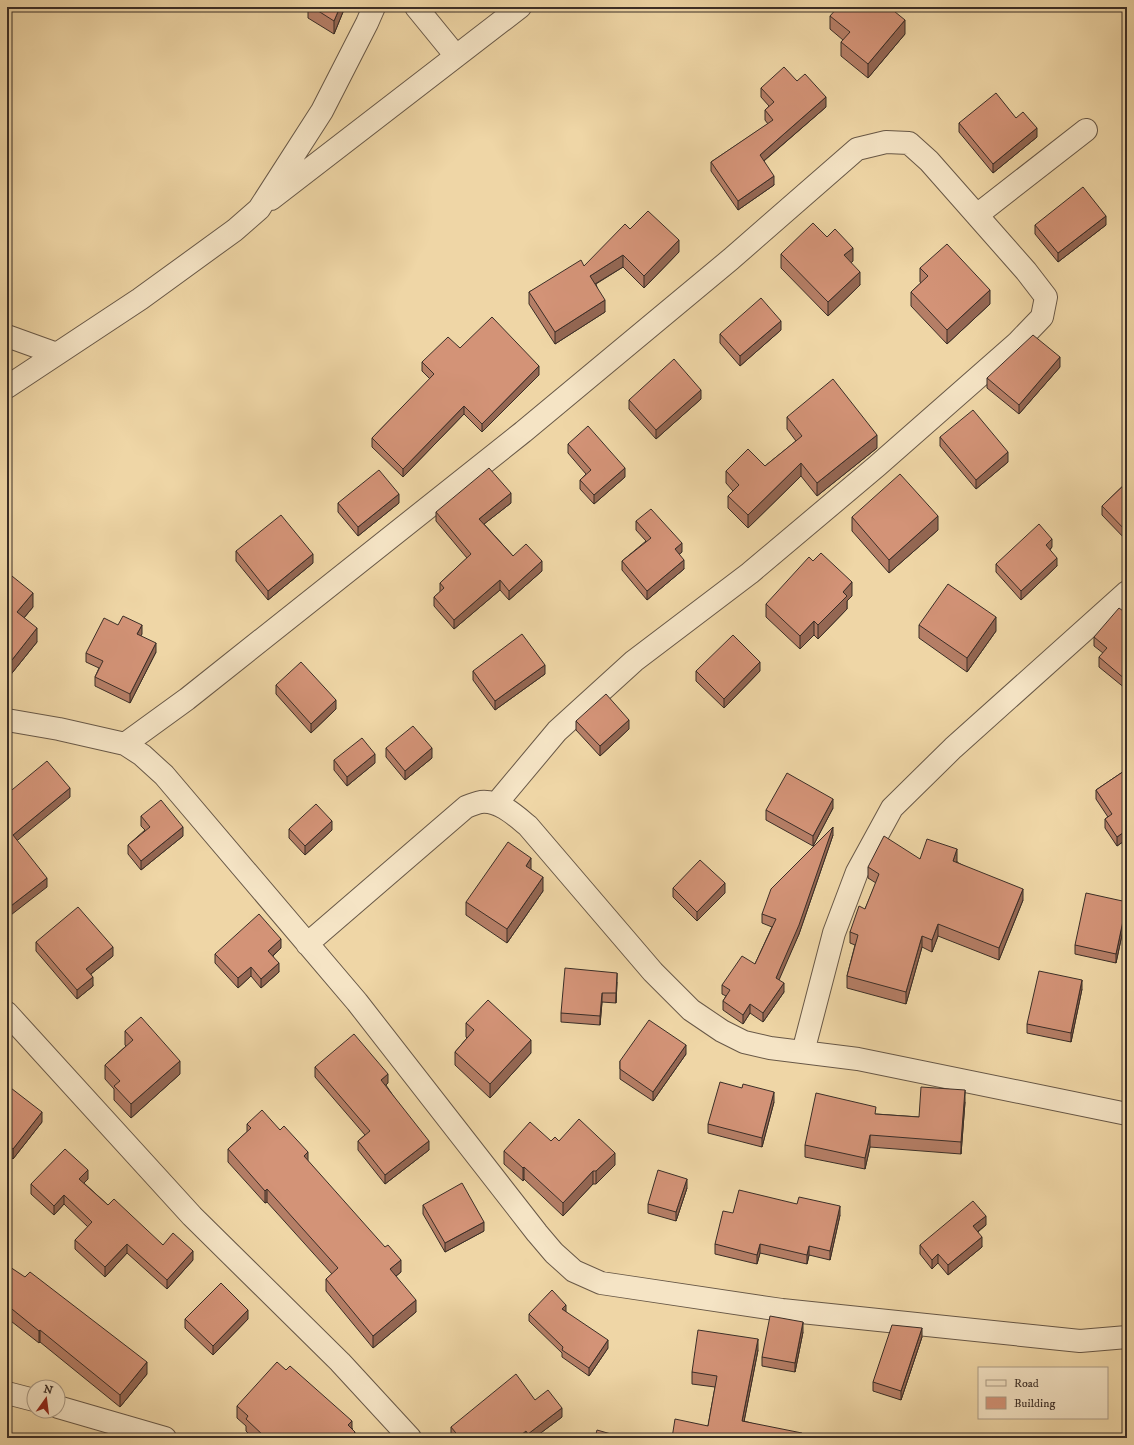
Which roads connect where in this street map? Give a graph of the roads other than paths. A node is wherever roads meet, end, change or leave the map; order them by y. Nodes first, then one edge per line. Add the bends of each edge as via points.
1 (374, 7) edge
2 (416, 7) edge
3 (520, 7) edge
4 (456, 56) junction
5 (1086, 130) dead end
6 (259, 209) junction
7 (977, 215) junction
8 (7, 336) edge
9 (57, 354) junction
10 (7, 387) edge
11 (1127, 592) edge
12 (7, 720) edge
13 (125, 744) junction
14 (496, 804) junction
15 (307, 944) junction
16 (7, 1013) edge
17 (803, 1052) junction
18 (1127, 1114) edge
19 (1127, 1337) edge
20 (7, 1394) edge
21 (26, 1398) edge
22 (66, 1409) edge
23 (165, 1438) edge
24 (410, 1438) edge

1 - 6 street via 322,111
2 - 4 street
3 - 4 street
4 - 6 street
5 - 7 street
6 - 9 street via 235,230 140,300
7 - 13 street via 929,161 909,143 886,142 857,149 731,259 523,432 187,700
7 - 14 street via 1046,297 1042,316 1017,343 877,466 750,573 634,661 557,731
8 - 9 street
9 - 10 street
11 - 17 street via 953,748 892,808 857,872 834,933
12 - 13 street
13 - 15 street via 164,775
14 - 15 street via 482,802 466,807
14 - 17 street via 528,826 653,972 691,1010 744,1042
15 - 19 street via 361,1008 537,1233 574,1271 601,1283 782,1310 1080,1341
16 - 24 street via 192,1216 340,1362
17 - 18 street via 858,1059
20 - 21 street
22 - 23 street

